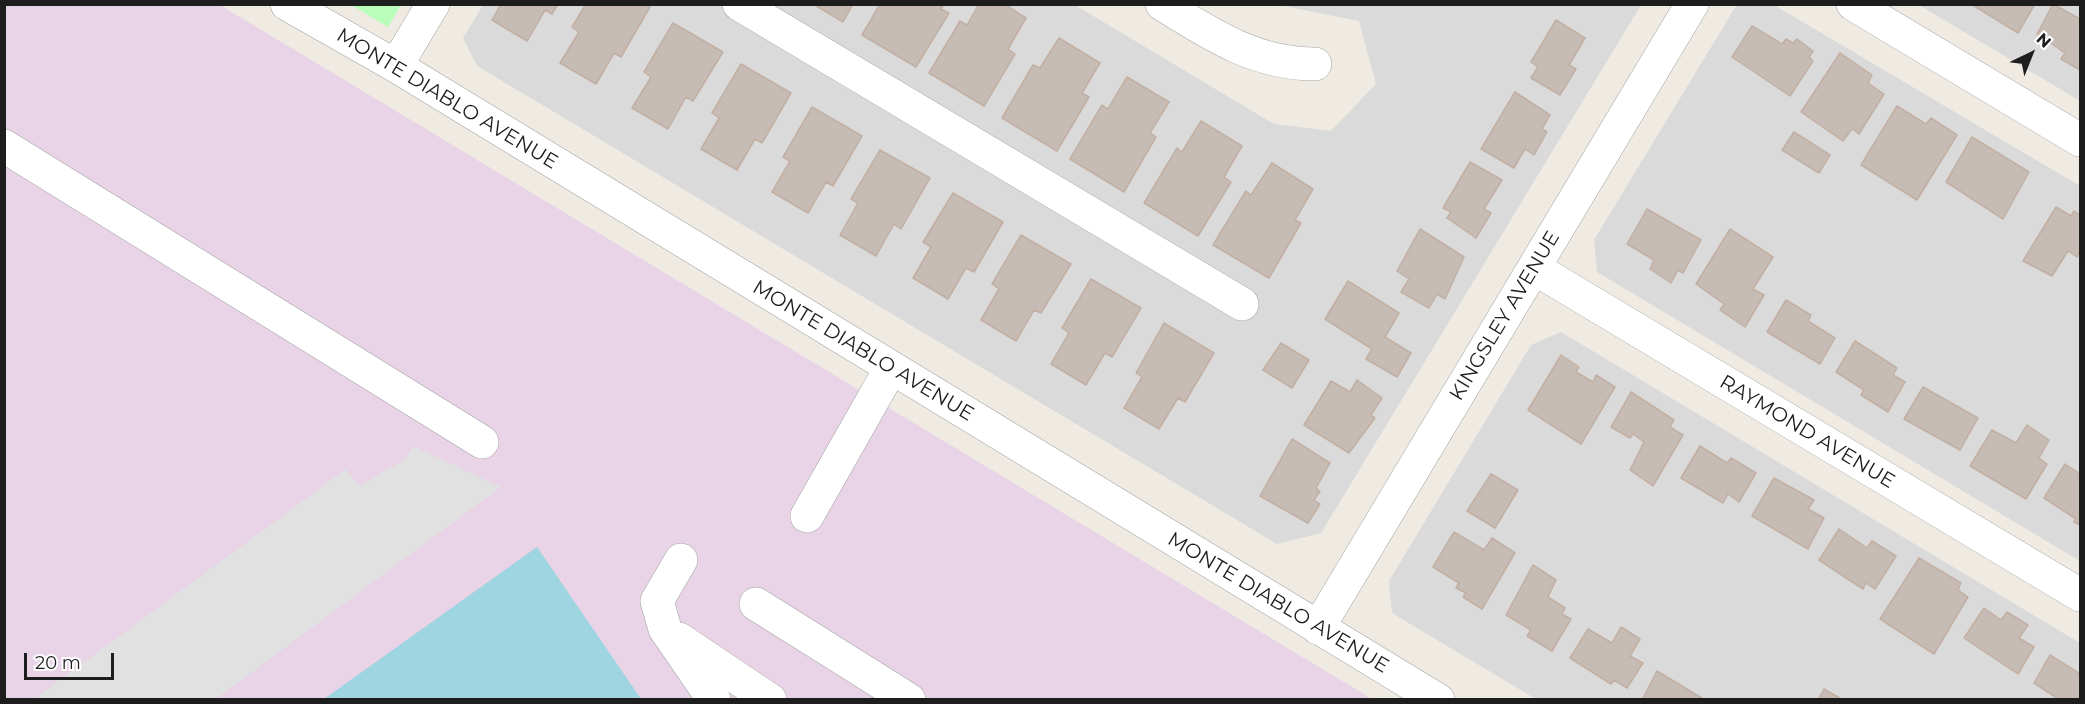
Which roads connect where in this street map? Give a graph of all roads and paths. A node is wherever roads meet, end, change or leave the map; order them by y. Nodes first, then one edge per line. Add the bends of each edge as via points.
1 (287, 4) edge
2 (433, 4) edge
3 (739, 4) edge
4 (1161, 4) edge
5 (1692, 4) edge
6 (1853, 4) edge
7 (1314, 64) dead end
8 (396, 66) junction
9 (2080, 140) edge
10 (4, 146) edge
11 (1534, 268) junction
12 (1242, 304) dead end
13 (891, 368) junction
14 (482, 442) dead end
15 (807, 516) dead end
16 (681, 560) dead end
17 (2080, 595) edge
18 (756, 604) dead end
19 (1318, 628) junction
20 (666, 630) junction
21 (714, 699) edge
22 (770, 699) edge
23 (909, 699) edge
24 (1438, 699) edge

1 - 8 street, MONTE DIABLO AVENUE
2 - 8 street
3 - 12 street
4 - 7 street via 1232,46 1275,60
5 - 11 street, KINGSLEY AVENUE
6 - 9 street
8 - 13 street, MONTE DIABLO AVENUE
10 - 14 street
11 - 17 street, RAYMOND AVENUE
11 - 19 street, KINGSLEY AVENUE
13 - 15 street
13 - 19 street, MONTE DIABLO AVENUE
16 - 20 street via 657,601
18 - 23 street
19 - 24 street, MONTE DIABLO AVENUE
20 - 21 street
20 - 22 street

